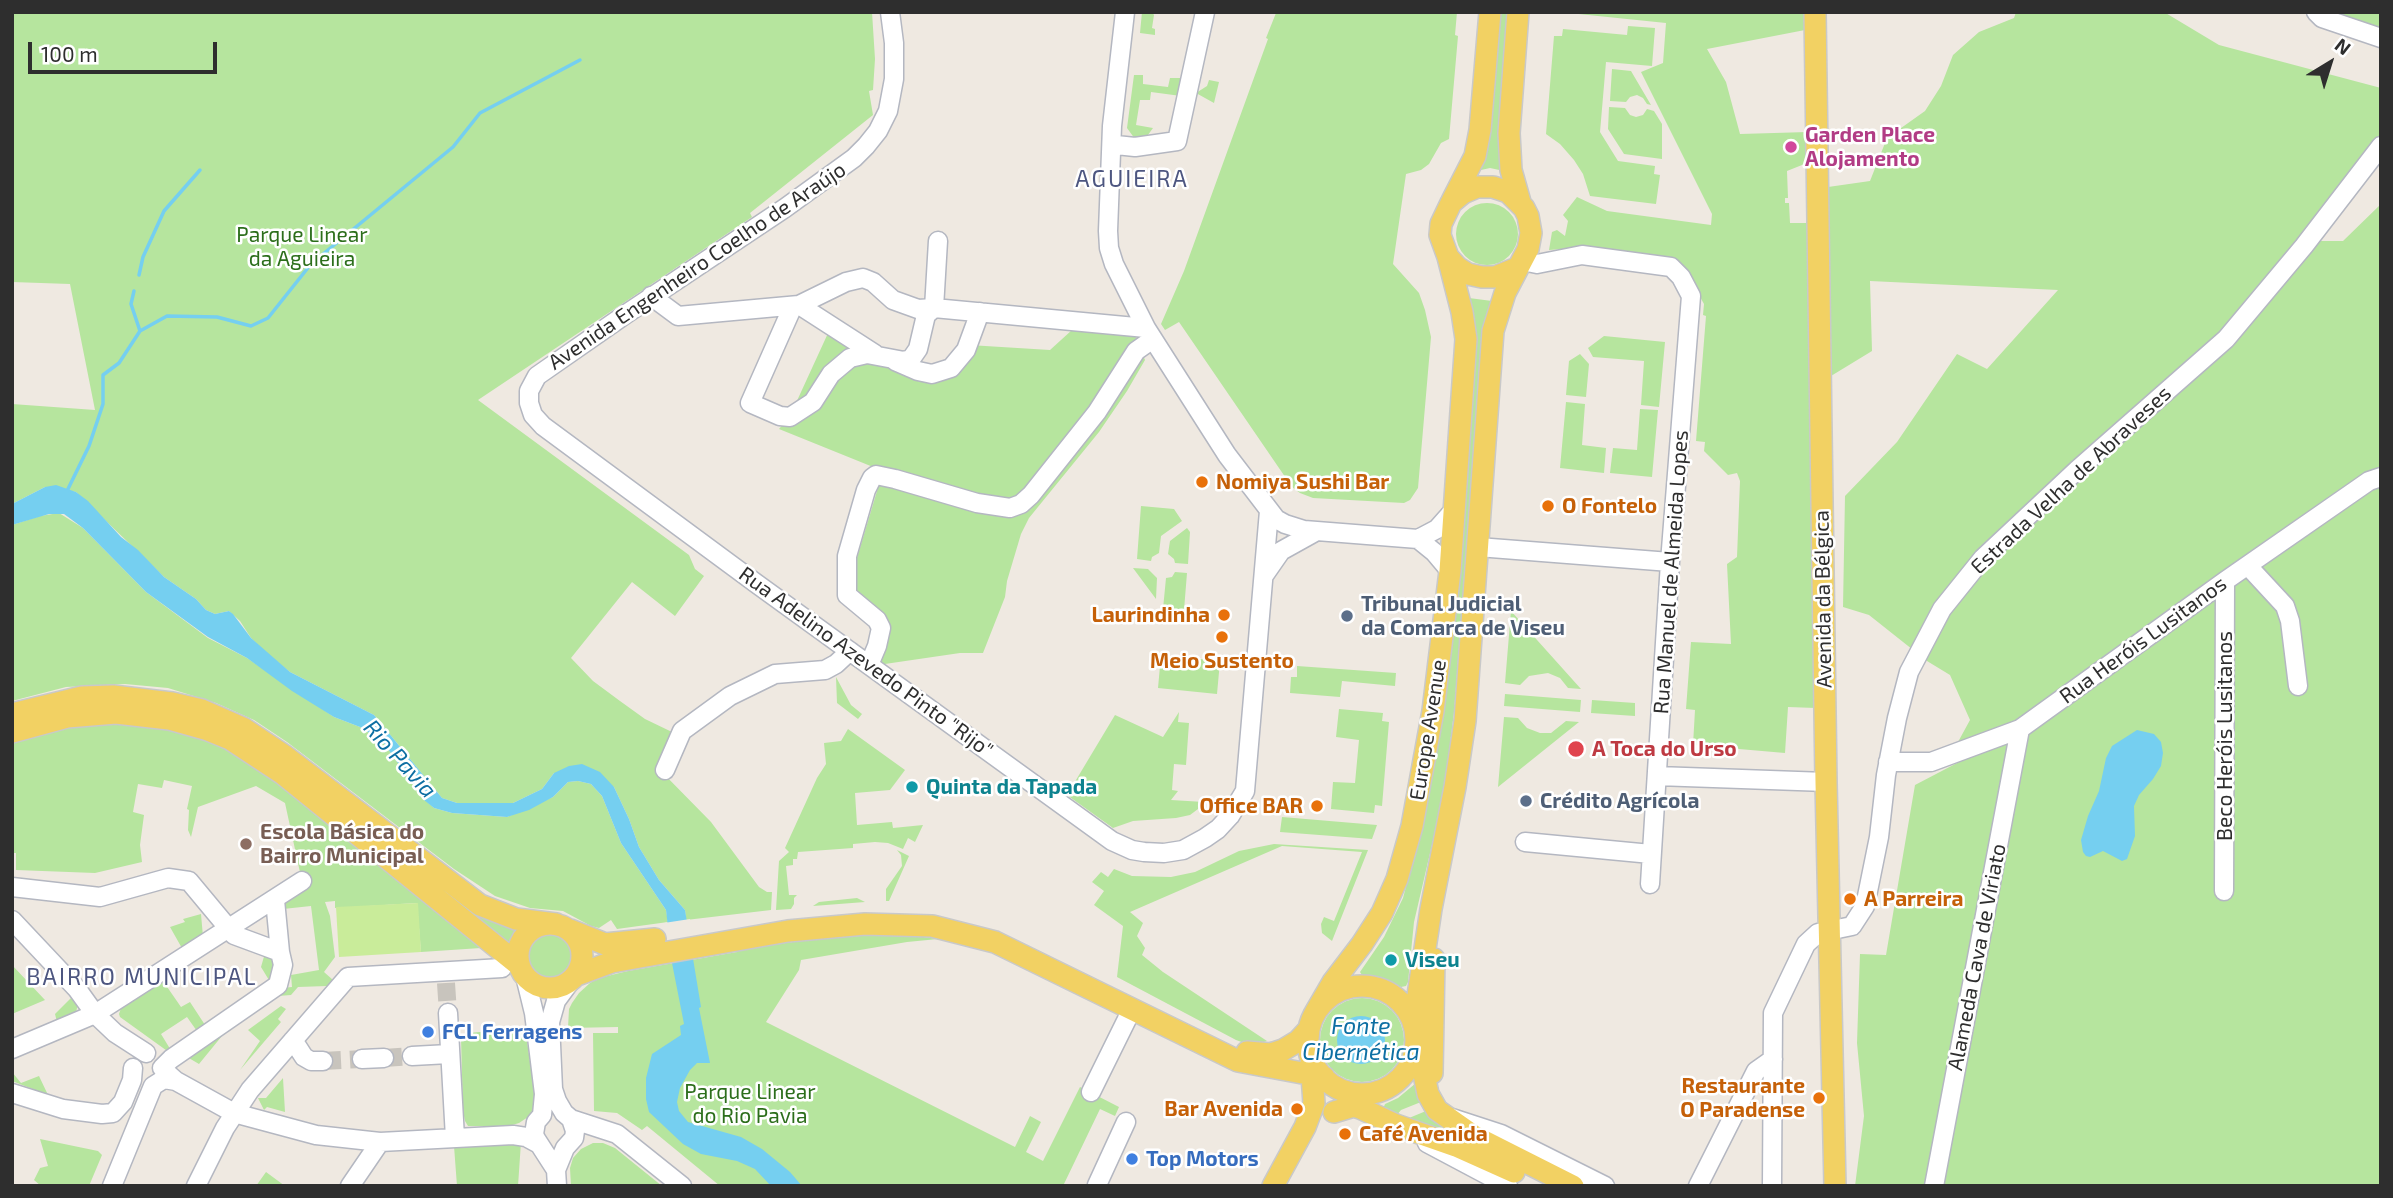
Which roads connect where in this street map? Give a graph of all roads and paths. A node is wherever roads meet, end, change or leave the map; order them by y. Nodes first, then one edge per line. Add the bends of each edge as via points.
1 (890, 12) edge
2 (1125, 12) edge
3 (1135, 12) edge
4 (1205, 12) edge
5 (1490, 12) edge
6 (1518, 12) edge
7 (1815, 12) edge
8 (2316, 12) edge
9 (2381, 38) edge
10 (1116, 145) junction
11 (2381, 146) edge
12 (1111, 174) junction
13 (1520, 202) junction
14 (1451, 203) junction
15 (939, 241) dead end
16 (1448, 257) junction
17 (1520, 264) junction
18 (651, 296) junction
19 (796, 305) junction
20 (934, 308) junction
21 (980, 312) junction
22 (1150, 333) junction
23 (884, 357) junction
24 (529, 403) joint
25 (2381, 477) edge
26 (1269, 511) junction
27 (1453, 511) junction
28 (1285, 524) junction
29 (1318, 531) junction
30 (1418, 539) junction
31 (1478, 547) junction
32 (1281, 551) junction
33 (1670, 562) junction
34 (2248, 566) junction
35 (1450, 571) junction
36 (1263, 577) junction
37 (2225, 581) junction
38 (849, 651) junction
39 (869, 665) junction
40 (2298, 686) dead end
41 (12, 713) edge
42 (2020, 729) junction
43 (12, 732) edge
44 (1888, 762) junction
45 (665, 770) dead end
46 (1657, 776) junction
47 (1826, 782) junction
48 (1525, 842) dead end
49 (1651, 854) junction
50 (302, 881) dead end
51 (1650, 884) dead end
52 (12, 887) edge
53 (2224, 891) dead end
54 (275, 900) junction
55 (1431, 909) junction
56 (12, 920) edge
57 (563, 927) junction
58 (229, 929) junction
59 (1829, 931) junction
60 (719, 936) junction
61 (632, 950) junction
62 (280, 952) junction
63 (515, 970) junction
64 (573, 979) junction
65 (1132, 1009) junction
66 (448, 1013) tunnel mouth
67 (95, 1014) junction
68 (1311, 1029) junction
69 (1415, 1031) junction
70 (293, 1040) junction
71 (12, 1049) edge
72 (449, 1054) junction
73 (412, 1056) tunnel mouth
74 (384, 1058) tunnel mouth
75 (362, 1059) tunnel mouth
76 (1773, 1059) junction
77 (323, 1061) tunnel mouth
78 (1248, 1064) junction
79 (148, 1074) junction
80 (1318, 1076) junction
81 (1091, 1092) dead end
82 (12, 1093) edge
83 (1362, 1095) junction
84 (1334, 1112) junction
85 (234, 1113) junction
86 (567, 1116) junction
87 (1310, 1116) junction
88 (1443, 1116) junction
89 (539, 1119) junction
90 (1126, 1122) dead end
91 (1399, 1125) junction
92 (603, 1129) junction
93 (513, 1135) junction
94 (455, 1138) junction
95 (380, 1142) junction
96 (540, 1146) junction
97 (568, 1146) junction
98 (556, 1178) edge
99 (112, 1186) edge
100 (196, 1186) edge
101 (350, 1186) edge
102 (682, 1186) edge
103 (1097, 1186) edge
104 (1273, 1186) edge
105 (1282, 1186) edge
106 (1508, 1186) edge
107 (1541, 1186) edge
108 (1573, 1186) edge
109 (1605, 1186) edge
110 (1698, 1186) edge
111 (1772, 1186) edge
112 (1835, 1186) edge
113 (1934, 1186) edge

1 - 18 street, Avenida Engenheiro Coelho de Araújo via 894,79 888,111 866,146 785,208
2 - 12 street via 1112,121
3 - 10 street
4 - 10 street via 1177,141
5 - 14 main road via 1475,156
6 - 13 main road via 1509,133 1511,170
7 - 47 main road, Avenida da Bélgica
8 - 9 street
10 - 12 street
11 - 44 street, Estrada Velha de Abraveses via 2226,339 2077,470 1961,583 1909,672
12 - 22 street via 1109,248
13 - 14 main road via 1508,192 1477,187
13 - 17 main road via 1531,233
14 - 16 main road via 1440,235
15 - 20 street
16 - 17 main road via 1468,274 1482,278 1495,277
16 - 27 main road, Europe Avenue via 1466,339
17 - 31 main road, Europe Avenue via 1493,331
17 - 33 street, Rua Manuel de Almeida Lopes via 1582,255 1671,267 1687,286 1692,303
18 - 19 street via 678,316
18 - 24 street, Avenida Engenheiro Coelho de Araújo via 537,376
19 - 20 street via 863,278 901,304
19 - 23 street
19 - 23 street via 750,403 790,416 813,402 843,362 857,355
20 - 21 street
20 - 23 street via 926,315 916,355 904,361
21 - 22 street
21 - 23 street via 967,351 951,368 926,373
22 - 26 street via 1227,455
22 - 39 street via 1097,412 1021,504 1010,508 977,503 895,479 872,478 847,556 847,595 881,628
24 - 38 street, Rua Adelino Azevedo Pinto "Rijo" via 543,426
25 - 34 street, Rua Heróis Lusitanos
26 - 28 street
26 - 36 street, Rua Adelino Azevedo Pinto "Rijo"
27 - 30 street via 1437,529
27 - 35 main road, Europe Avenue
28 - 29 street
28 - 32 street
29 - 30 street
29 - 32 street
30 - 35 street
31 - 33 street
31 - 55 main road, Europe Avenue via 1461,754
32 - 36 street
33 - 46 street, Rua Manuel de Almeida Lopes
34 - 37 street, Rua Heróis Lusitanos
34 - 40 street via 2285,606
35 - 68 main road, Europe Avenue via 1433,711 1404,858 1382,913 1333,982
36 - 39 street, Rua Adelino Azevedo Pinto "Rijo" via 1245,792 1218,829 1173,852 1132,850 1112,841
37 - 42 street, Rua Heróis Lusitanos
37 - 53 street, Beco Heróis Lusitanos
38 - 39 street, Rua Adelino Azevedo Pinto "Rijo"
38 - 45 street via 825,670 775,674 730,696 682,731
41 - 57 main road via 82,697 113,696 172,703 222,718 285,755 480,905 516,919
42 - 44 street, Rua Heróis Lusitanos via 1931,762
42 - 113 street, Alameda Cava de Viriato
43 - 63 main road via 66,717 116,713 169,719 230,739 284,774
44 - 59 street, Estrada Velha de Abraveses via 1865,906 1852,926
46 - 47 street
46 - 49 street, Rua Manuel de Almeida Lopes
47 - 59 main road, Avenida da Bélgica
48 - 49 street
49 - 51 street, Rua Manuel de Almeida Lopes
50 - 54 street
52 - 58 street via 100,897 168,878 189,881
54 - 58 street
54 - 62 street
55 - 69 main road, Europe Avenue
55 - 88 main road via 1432,1077
56 - 67 street via 78,989
57 - 61 main road
57 - 63 main road via 541,925 525,936
57 - 64 main road via 581,946 583,956
58 - 62 street
58 - 67 street
59 - 76 street, Estrada Velha de Abraveses via 1818,933 1806,944 1773,1013
59 - 112 main road, Avenida da Bélgica
60 - 61 main road
60 - 65 main road via 833,926 932,926 995,942
60 - 68 main road via 833,914 929,914 996,930 1252,1053 1271,1054
61 - 64 main road
62 - 79 street via 283,972 274,989
63 - 64 main road via 550,988
63 - 70 street via 446,977 348,977
63 - 89 street via 534,1013 544,1090
64 - 86 street via 555,1001 550,1022 552,1089
65 - 78 main road
65 - 81 street
66 - 72 street
67 - 71 street
67 - 79 street
68 - 69 main road via 1326,999 1357,986 1391,993 1405,1006
68 - 80 main road
69 - 83 main road via 1414,1058 1405,1074 1391,1086
69 - 88 main road via 1428,1094
70 - 77 street via 304,1057
70 - 85 street
72 - 73 street
72 - 94 street
74 - 75 street
76 - 110 street via 1756,1071
76 - 111 street, Estrada Velha de Abraveses
78 - 80 main road
78 - 87 main road via 1303,1088
79 - 82 street via 113,1113 63,1109
79 - 85 street
79 - 99 street
80 - 83 main road
80 - 87 main road
83 - 84 main road
83 - 91 main road
84 - 91 main road via 1354,1106
84 - 105 main road
85 - 95 street via 316,1135
85 - 100 street
86 - 89 street via 553,1111
86 - 92 street
86 - 97 street via 575,1131
87 - 104 main road
88 - 108 main road
88 - 109 street via 1501,1134
89 - 93 street
89 - 96 street via 534,1134
90 - 103 street
91 - 106 street
91 - 107 main road
92 - 97 street
92 - 102 street via 627,1141
93 - 94 street
93 - 96 street
94 - 95 street
95 - 101 street
96 - 97 street via 556,1152
96 - 98 street
97 - 98 street

